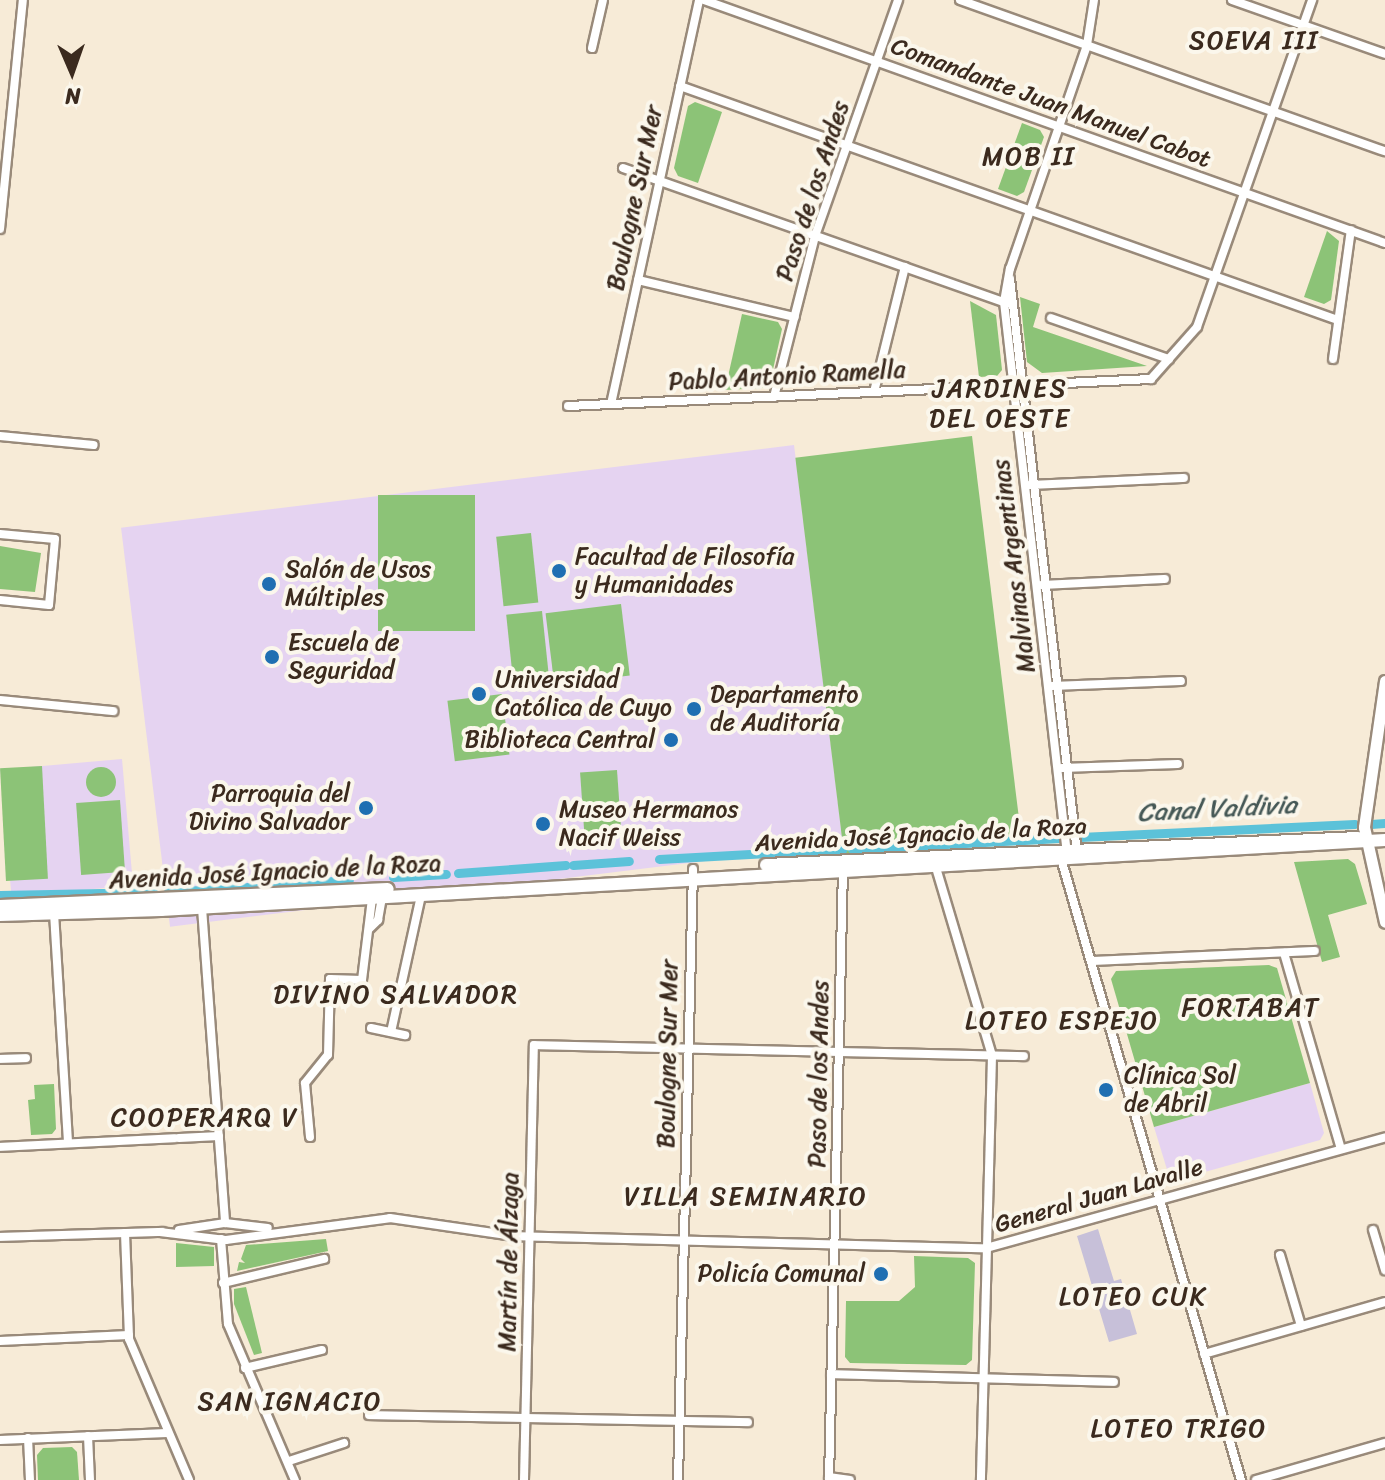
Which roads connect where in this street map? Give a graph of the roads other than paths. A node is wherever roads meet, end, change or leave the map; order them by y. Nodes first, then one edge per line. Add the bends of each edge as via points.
1 (23, 0) edge
2 (603, 0) edge
3 (702, 0) edge
4 (898, 0) edge
5 (960, 0) edge
6 (1094, 0) edge
7 (1232, 0) edge
8 (1312, 0) edge
9 (1302, 25) junction
10 (1087, 45) junction
11 (592, 48) dead end
12 (1385, 54) edge
13 (876, 61) junction
14 (680, 86) junction
15 (1272, 111) junction
16 (1059, 127) junction
17 (846, 147) junction
18 (1385, 151) edge
19 (623, 168) dead end
20 (3, 174) edge
21 (659, 181) junction
22 (1244, 192) junction
23 (1030, 210) junction
24 (0, 229) edge
25 (1351, 230) junction
26 (815, 236) junction
27 (1385, 243) edge
28 (905, 267) junction
29 (1214, 276) junction
30 (638, 280) junction
31 (1008, 303) junction
32 (795, 317) junction
33 (1051, 318) dead end
34 (1338, 320) junction
35 (1169, 359) junction
36 (1333, 359) dead end
37 (1017, 386) junction
38 (874, 392) junction
39 (774, 397) junction
40 (611, 404) junction
41 (568, 406) dead end
42 (0, 436) edge
43 (94, 445) dead end
44 (1184, 478) dead end
45 (1029, 485) junction
46 (0, 534) edge
47 (1165, 579) dead end
48 (1041, 585) junction
49 (0, 600) edge
50 (1181, 681) dead end
51 (1385, 681) edge
52 (1053, 686) junction
53 (0, 700) edge
54 (113, 711) dead end
55 (1178, 764) dead end
56 (1057, 768) junction
57 (1067, 768) junction
58 (1385, 840) edge
59 (1365, 841) junction
60 (1069, 847) junction
61 (934, 861) junction
62 (843, 866) junction
63 (692, 873) junction
64 (421, 895) junction
65 (377, 898) junction
66 (0, 906) edge
67 (202, 908) junction
68 (54, 913) junction
69 (0, 915) edge
70 (1385, 922) edge
71 (1315, 951) dead end
72 (1284, 953) junction
73 (1091, 961) junction
74 (371, 1028) dead end
75 (391, 1032) junction
76 (405, 1035) dead end
77 (688, 1048) junction
78 (839, 1052) junction
79 (992, 1056) junction
80 (1024, 1056) dead end
81 (26, 1058) dead end
82 (0, 1059) edge
83 (219, 1136) junction
84 (310, 1137) dead end
85 (1385, 1137) edge
86 (68, 1143) junction
87 (0, 1147) edge
88 (1341, 1149) junction
89 (1160, 1199) junction
90 (225, 1225) junction
91 (285, 1229) junction
92 (1373, 1230) dead end
93 (160, 1232) junction
94 (125, 1233) junction
95 (0, 1237) edge
96 (530, 1237) junction
97 (225, 1239) junction
98 (683, 1241) junction
99 (835, 1245) junction
100 (986, 1248) junction
101 (1280, 1255) dead end
102 (324, 1259) dead end
103 (1385, 1270) edge
104 (223, 1279) junction
105 (1385, 1302) edge
106 (1301, 1326) junction
107 (129, 1335) junction
108 (0, 1341) edge
109 (322, 1350) dead end
110 (1204, 1354) junction
111 (245, 1368) junction
112 (831, 1374) junction
113 (984, 1378) junction
114 (1114, 1382) dead end
115 (369, 1415) dead end
116 (526, 1418) junction
117 (679, 1421) junction
118 (748, 1422) dead end
119 (167, 1433) junction
120 (88, 1436) junction
121 (28, 1438) junction
122 (0, 1440) edge
123 (344, 1443) dead end
124 (1385, 1443) edge
125 (289, 1461) junction
126 (829, 1478) edge
127 (30, 1480) edge
128 (90, 1480) edge
129 (189, 1480) edge
130 (295, 1480) edge
131 (524, 1480) edge
132 (678, 1480) edge
133 (850, 1480) edge
134 (981, 1480) edge
135 (1241, 1480) edge
136 (1256, 1480) edge

1 - 20 street
2 - 11 street
3 - 13 street, Comandante Juan Manuel Cabot
3 - 14 street, Boulogne Sur Mer
4 - 13 street, Paso de los Andes
5 - 10 street
6 - 10 street, Malvinas Argentinas
7 - 9 street
8 - 9 street
9 - 12 street
9 - 15 street
10 - 15 street
10 - 16 street, Malvinas Argentinas
13 - 16 street, Comandante Juan Manuel Cabot
13 - 17 street, Paso de los Andes
14 - 17 street
14 - 21 street, Boulogne Sur Mer
15 - 18 street
15 - 22 street
16 - 22 street, Comandante Juan Manuel Cabot
16 - 23 street, Malvinas Argentinas
17 - 23 street
17 - 26 street, Paso de los Andes
19 - 21 street
20 - 24 street
21 - 26 street
21 - 30 street, Boulogne Sur Mer
22 - 25 street, Comandante Juan Manuel Cabot
22 - 29 street
23 - 29 street
23 - 31 street, Malvinas Argentinas via 1010,269
25 - 27 street, Comandante Juan Manuel Cabot
25 - 34 street
26 - 28 street
26 - 32 street, Paso de los Andes
28 - 31 street
28 - 38 street
29 - 34 street
29 - 35 street via 1197,327
30 - 32 street
30 - 40 street, Boulogne Sur Mer
31 - 37 street, Malvinas Argentinas
32 - 39 street, Paso de los Andes
33 - 35 street
34 - 36 street
35 - 37 street, Pablo Antonio Ramella via 1151,379
37 - 38 street, Pablo Antonio Ramella
37 - 45 street, Malvinas Argentinas
38 - 39 street, Pablo Antonio Ramella
39 - 40 street, Pablo Antonio Ramella
40 - 41 street, Pablo Antonio Ramella
42 - 43 street
44 - 45 street
45 - 48 street, Malvinas Argentinas
46 - 49 street via 55,539 49,605
47 - 48 street
48 - 52 street, Malvinas Argentinas
50 - 52 street
51 - 59 main road
52 - 56 street, Malvinas Argentinas
52 - 57 street, Malvinas Argentinas
53 - 54 street
55 - 57 street
56 - 57 street
56 - 60 street, Malvinas Argentinas
57 - 60 street, Malvinas Argentinas
58 - 59 main road, Avenida José Ignacio de la Roza
59 - 60 main road, Avenida José Ignacio de la Roza via 1337,835
59 - 70 main road
60 - 61 main road, Avenida José Ignacio de la Roza
60 - 73 street, Malvinas Argentinas
61 - 62 main road, Avenida José Ignacio de la Roza
61 - 79 street
62 - 63 main road, Avenida José Ignacio de la Roza
62 - 78 street, Paso de los Andes
63 - 64 main road, Avenida José Ignacio de la Roza
63 - 66 main road, Avenida José Ignacio de la Roza
63 - 77 street, Boulogne Sur Mer
64 - 65 main road, Avenida José Ignacio de la Roza
64 - 75 street
65 - 67 main road, Avenida José Ignacio de la Roza
65 - 84 street via 362,980 330,979 328,1055 305,1083
67 - 68 main road, Avenida José Ignacio de la Roza
67 - 83 street
68 - 69 main road, Avenida José Ignacio de la Roza
68 - 86 street
71 - 72 street
72 - 73 street
72 - 88 street
73 - 89 street, Malvinas Argentinas
74 - 75 street
75 - 76 street
77 - 78 street
77 - 96 street, Martín de Álzaga via 534,1045
77 - 98 street, Boulogne Sur Mer
78 - 79 street
78 - 99 street, Paso de los Andes
79 - 80 street
79 - 100 street
81 - 82 street
83 - 86 street
83 - 90 street
85 - 88 street, General Juan Lavalle
86 - 87 street
88 - 89 street, General Juan Lavalle
89 - 100 street, General Juan Lavalle
89 - 110 street, Malvinas Argentinas
90 - 91 street
90 - 93 street
90 - 97 street
90 - 97 street
91 - 96 street, General Juan Lavalle via 390,1218
91 - 97 street
92 - 103 street
93 - 94 street
93 - 97 street
94 - 95 street
94 - 107 street
96 - 98 street, General Juan Lavalle
96 - 116 street, Martín de Álzaga
97 - 104 street
98 - 99 street, General Juan Lavalle
98 - 117 street, Boulogne Sur Mer
99 - 100 street, General Juan Lavalle
99 - 112 street, Paso de los Andes
100 - 113 street
101 - 106 street
102 - 104 street
104 - 111 street via 223,1305
105 - 106 street
106 - 110 street
107 - 108 street
107 - 119 street
109 - 111 street
110 - 135 street, Malvinas Argentinas
111 - 125 street
112 - 113 street
112 - 126 street, Paso de los Andes
113 - 114 street
113 - 134 street
115 - 116 street
116 - 117 street
116 - 131 street, Martín de Álzaga
117 - 118 street
117 - 132 street, Boulogne Sur Mer
119 - 120 street
119 - 129 street
120 - 121 street
120 - 128 street
121 - 122 street
121 - 127 street
123 - 125 street
124 - 136 street
125 - 130 street
126 - 133 street

